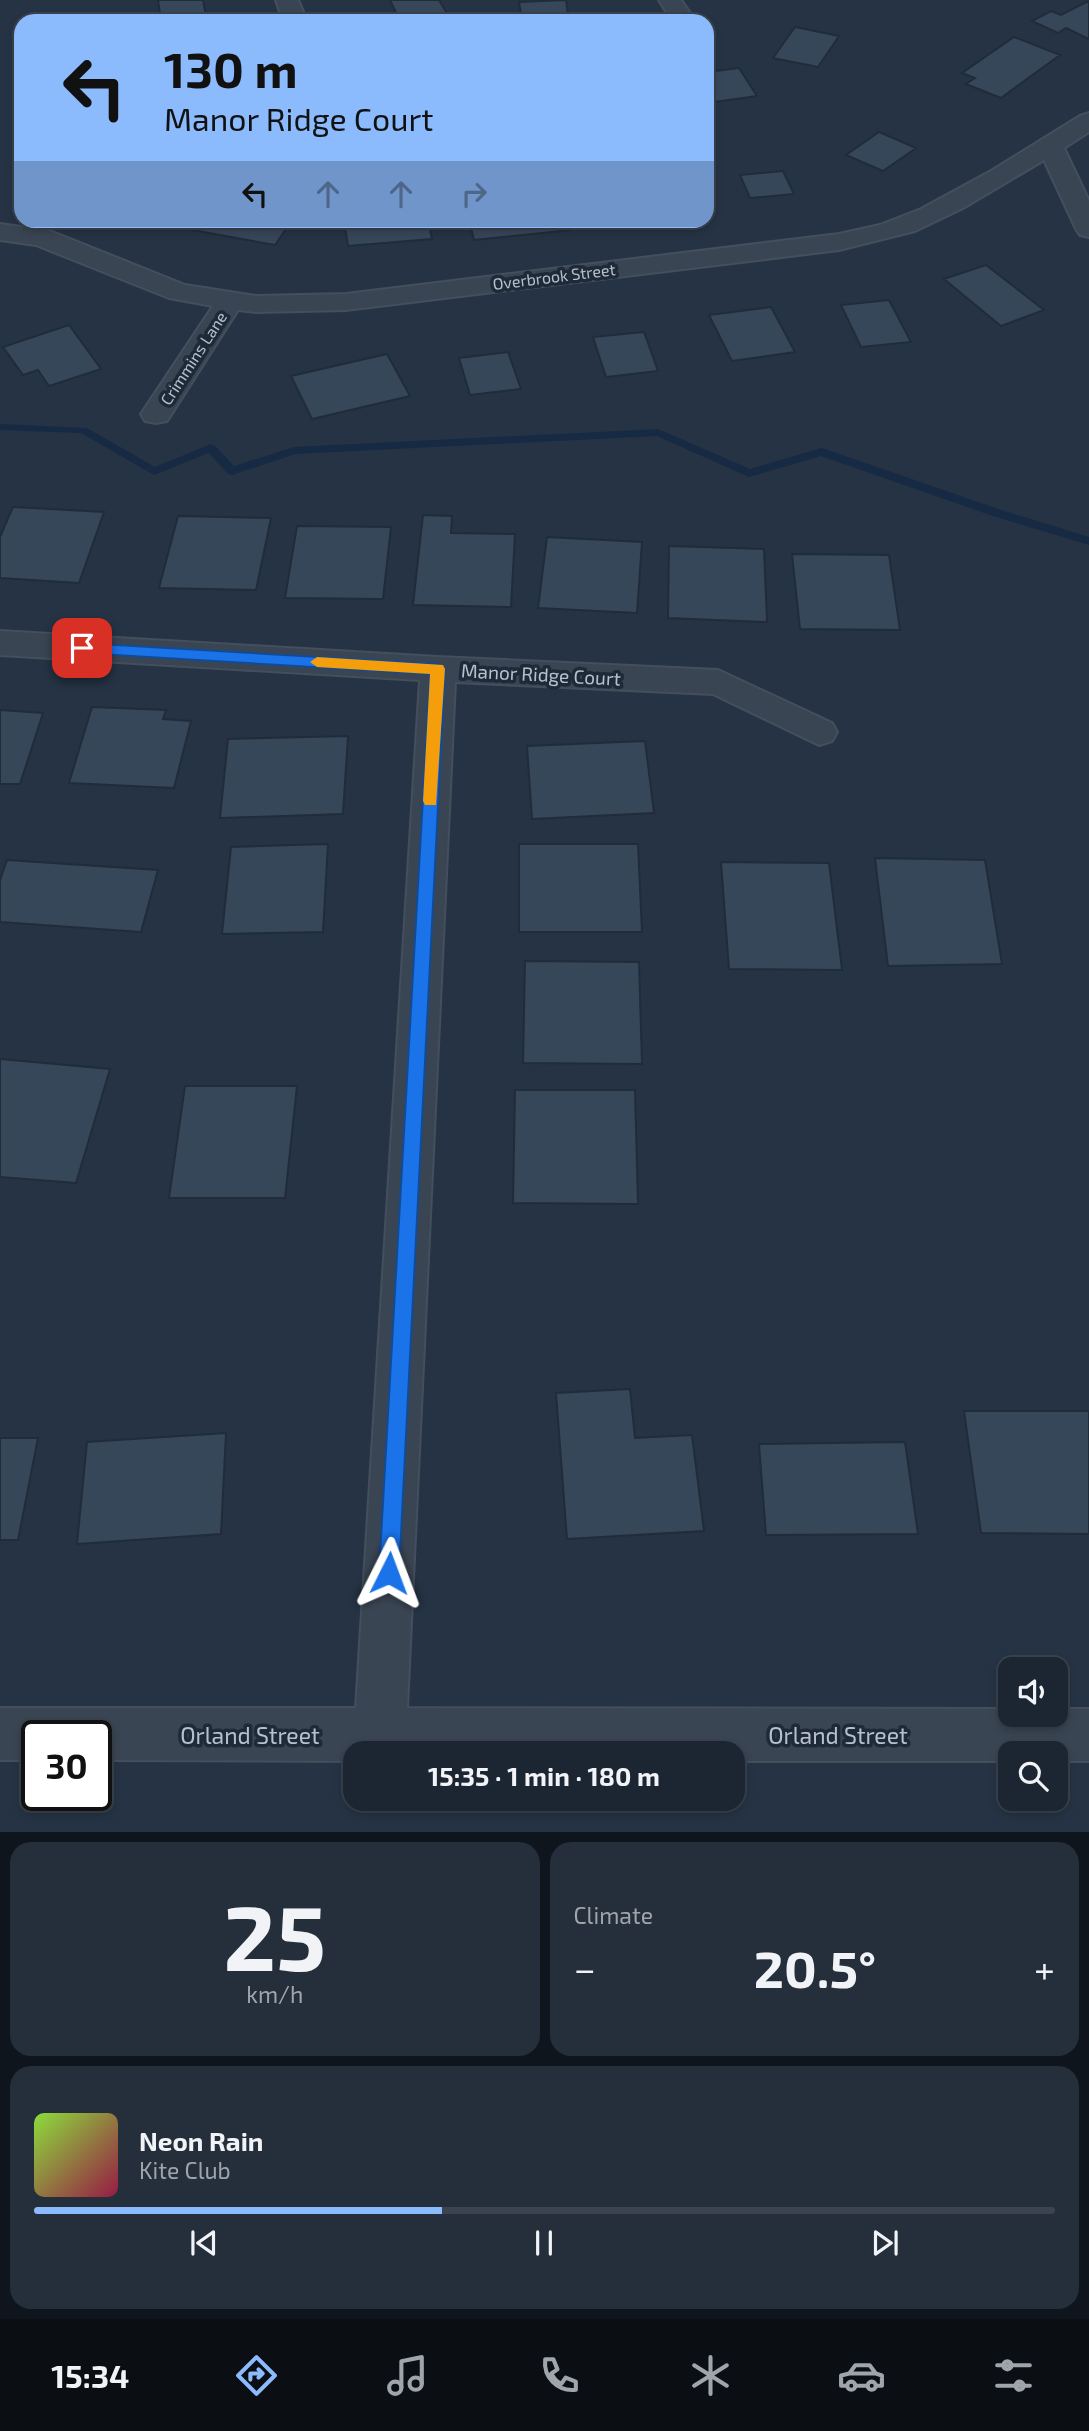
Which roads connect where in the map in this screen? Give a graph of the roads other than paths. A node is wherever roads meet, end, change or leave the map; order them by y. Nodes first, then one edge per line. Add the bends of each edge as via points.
1 (1089, 121) edge
2 (1050, 145) junction
3 (1089, 229) edge
4 (0, 232) edge
5 (229, 302) junction
6 (156, 414) dead end
7 (0, 643) edge
8 (438, 669) junction
9 (819, 732) dead end
10 (0, 1734) edge
11 (380, 1735) junction
12 (1089, 1735) edge

1 - 2 street, Overbrook Street
2 - 3 street
2 - 5 street, Overbrook Street via 967,196 905,226 839,242 346,302
4 - 5 street, Overbrook Street via 40,237 179,292
5 - 6 street, Crimmins Lane
7 - 8 street, Manor Ridge Court
8 - 9 street, Manor Ridge Court via 718,682
8 - 11 street
10 - 11 street, Orland Street
11 - 12 street, Orland Street

